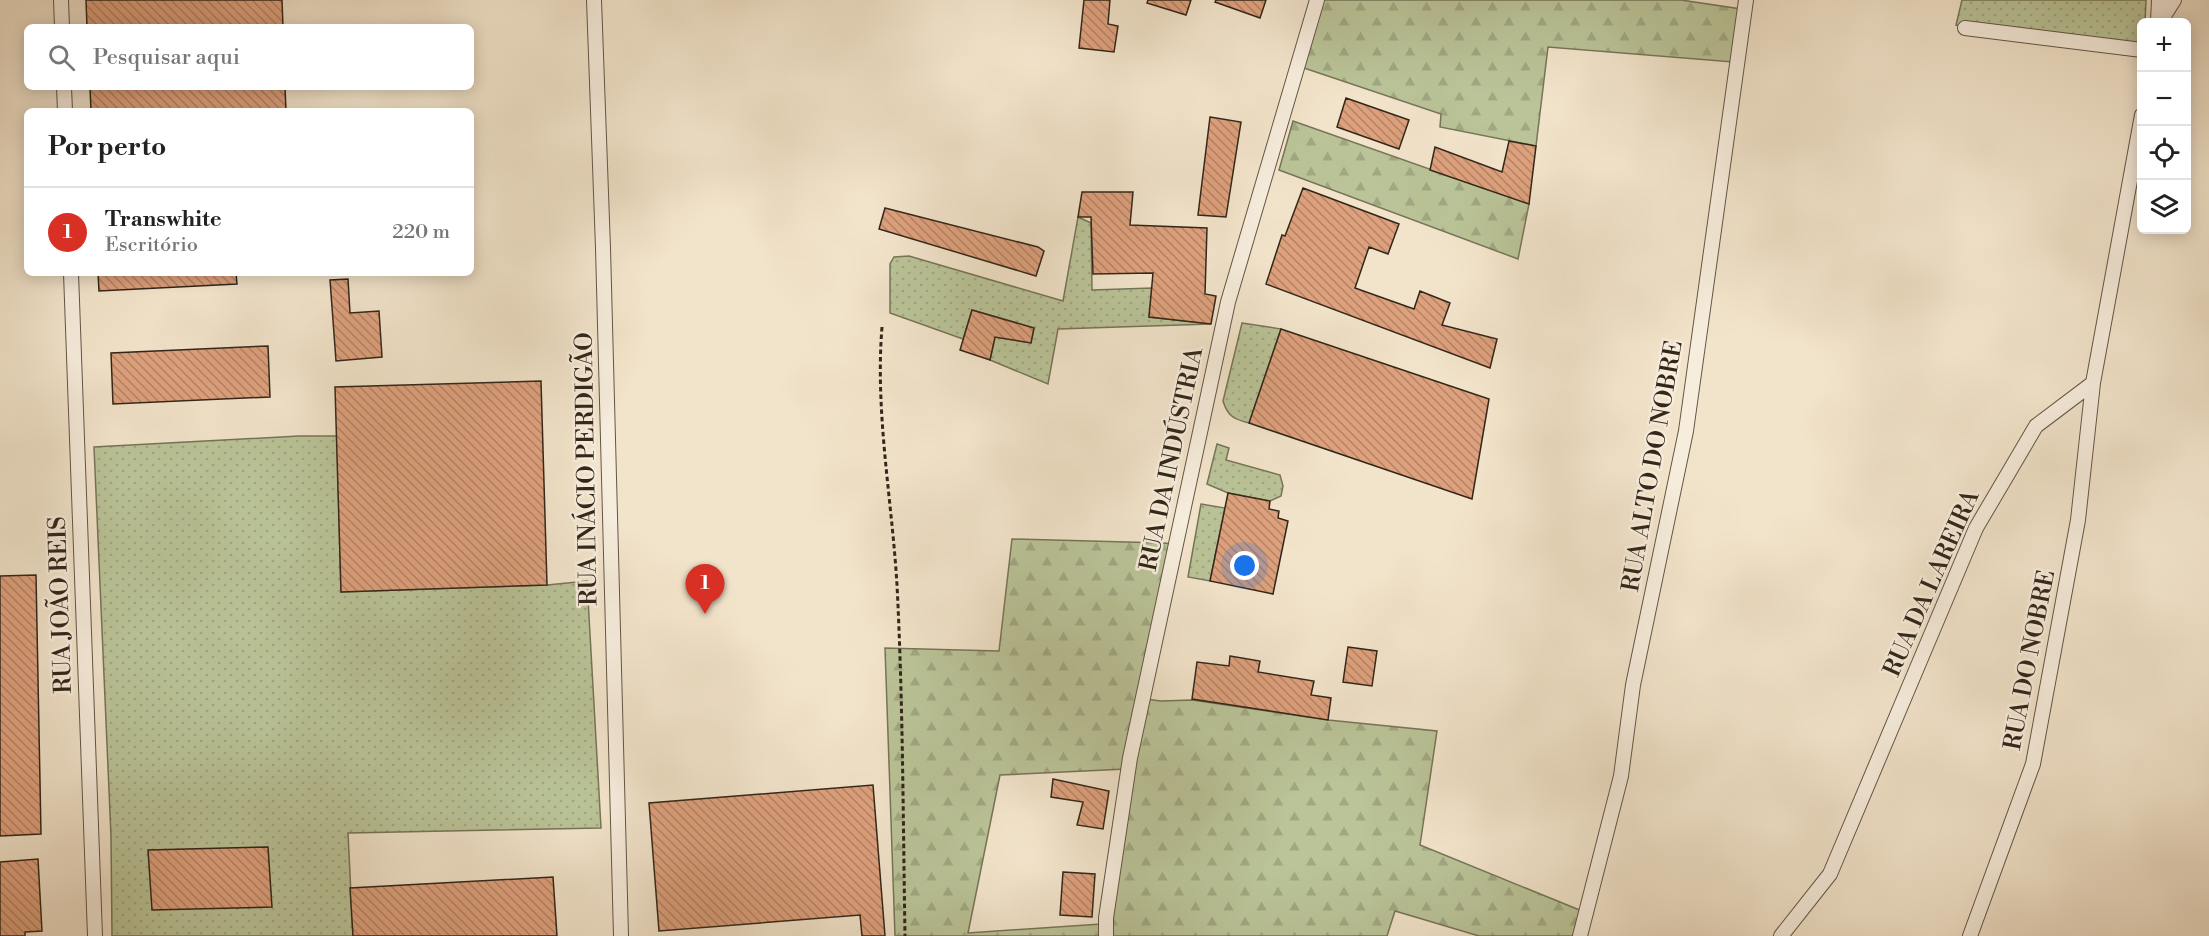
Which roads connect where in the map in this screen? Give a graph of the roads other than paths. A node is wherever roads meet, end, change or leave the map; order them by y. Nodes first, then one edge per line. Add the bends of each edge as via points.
1 (61, 0) edge
2 (594, 0) edge
3 (1317, 0) edge
4 (1746, 0) edge
5 (2159, 0) edge
6 (2174, 0) edge
7 (2159, 18) edge
8 (2162, 18) edge
9 (62, 24) edge
10 (1965, 28) dead end
11 (2137, 49) edge
12 (64, 90) edge
13 (65, 108) edge
14 (2140, 126) edge
15 (71, 276) edge
16 (2093, 383) junction
17 (95, 936) edge
18 (621, 936) edge
19 (1106, 936) edge
20 (1580, 936) edge
21 (1781, 936) edge
22 (1970, 936) edge

1 - 9 street
2 - 18 street, RUA INÁCIO PERDIGÃO
3 - 19 street, RUA DA INDÚSTRIA via 1228,302 1130,758
4 - 20 street, RUA ALTO DO NOBRE via 1686,431 1633,685 1620,776
5 - 7 street
6 - 8 street
10 - 11 street
12 - 13 street
14 - 16 street
15 - 17 street, RUA JOÃO REIS
16 - 21 street, RUA DA LAREIRA via 2036,426 1976,528 1830,874
16 - 22 street, RUA DO NOBRE via 2078,520 2033,764

